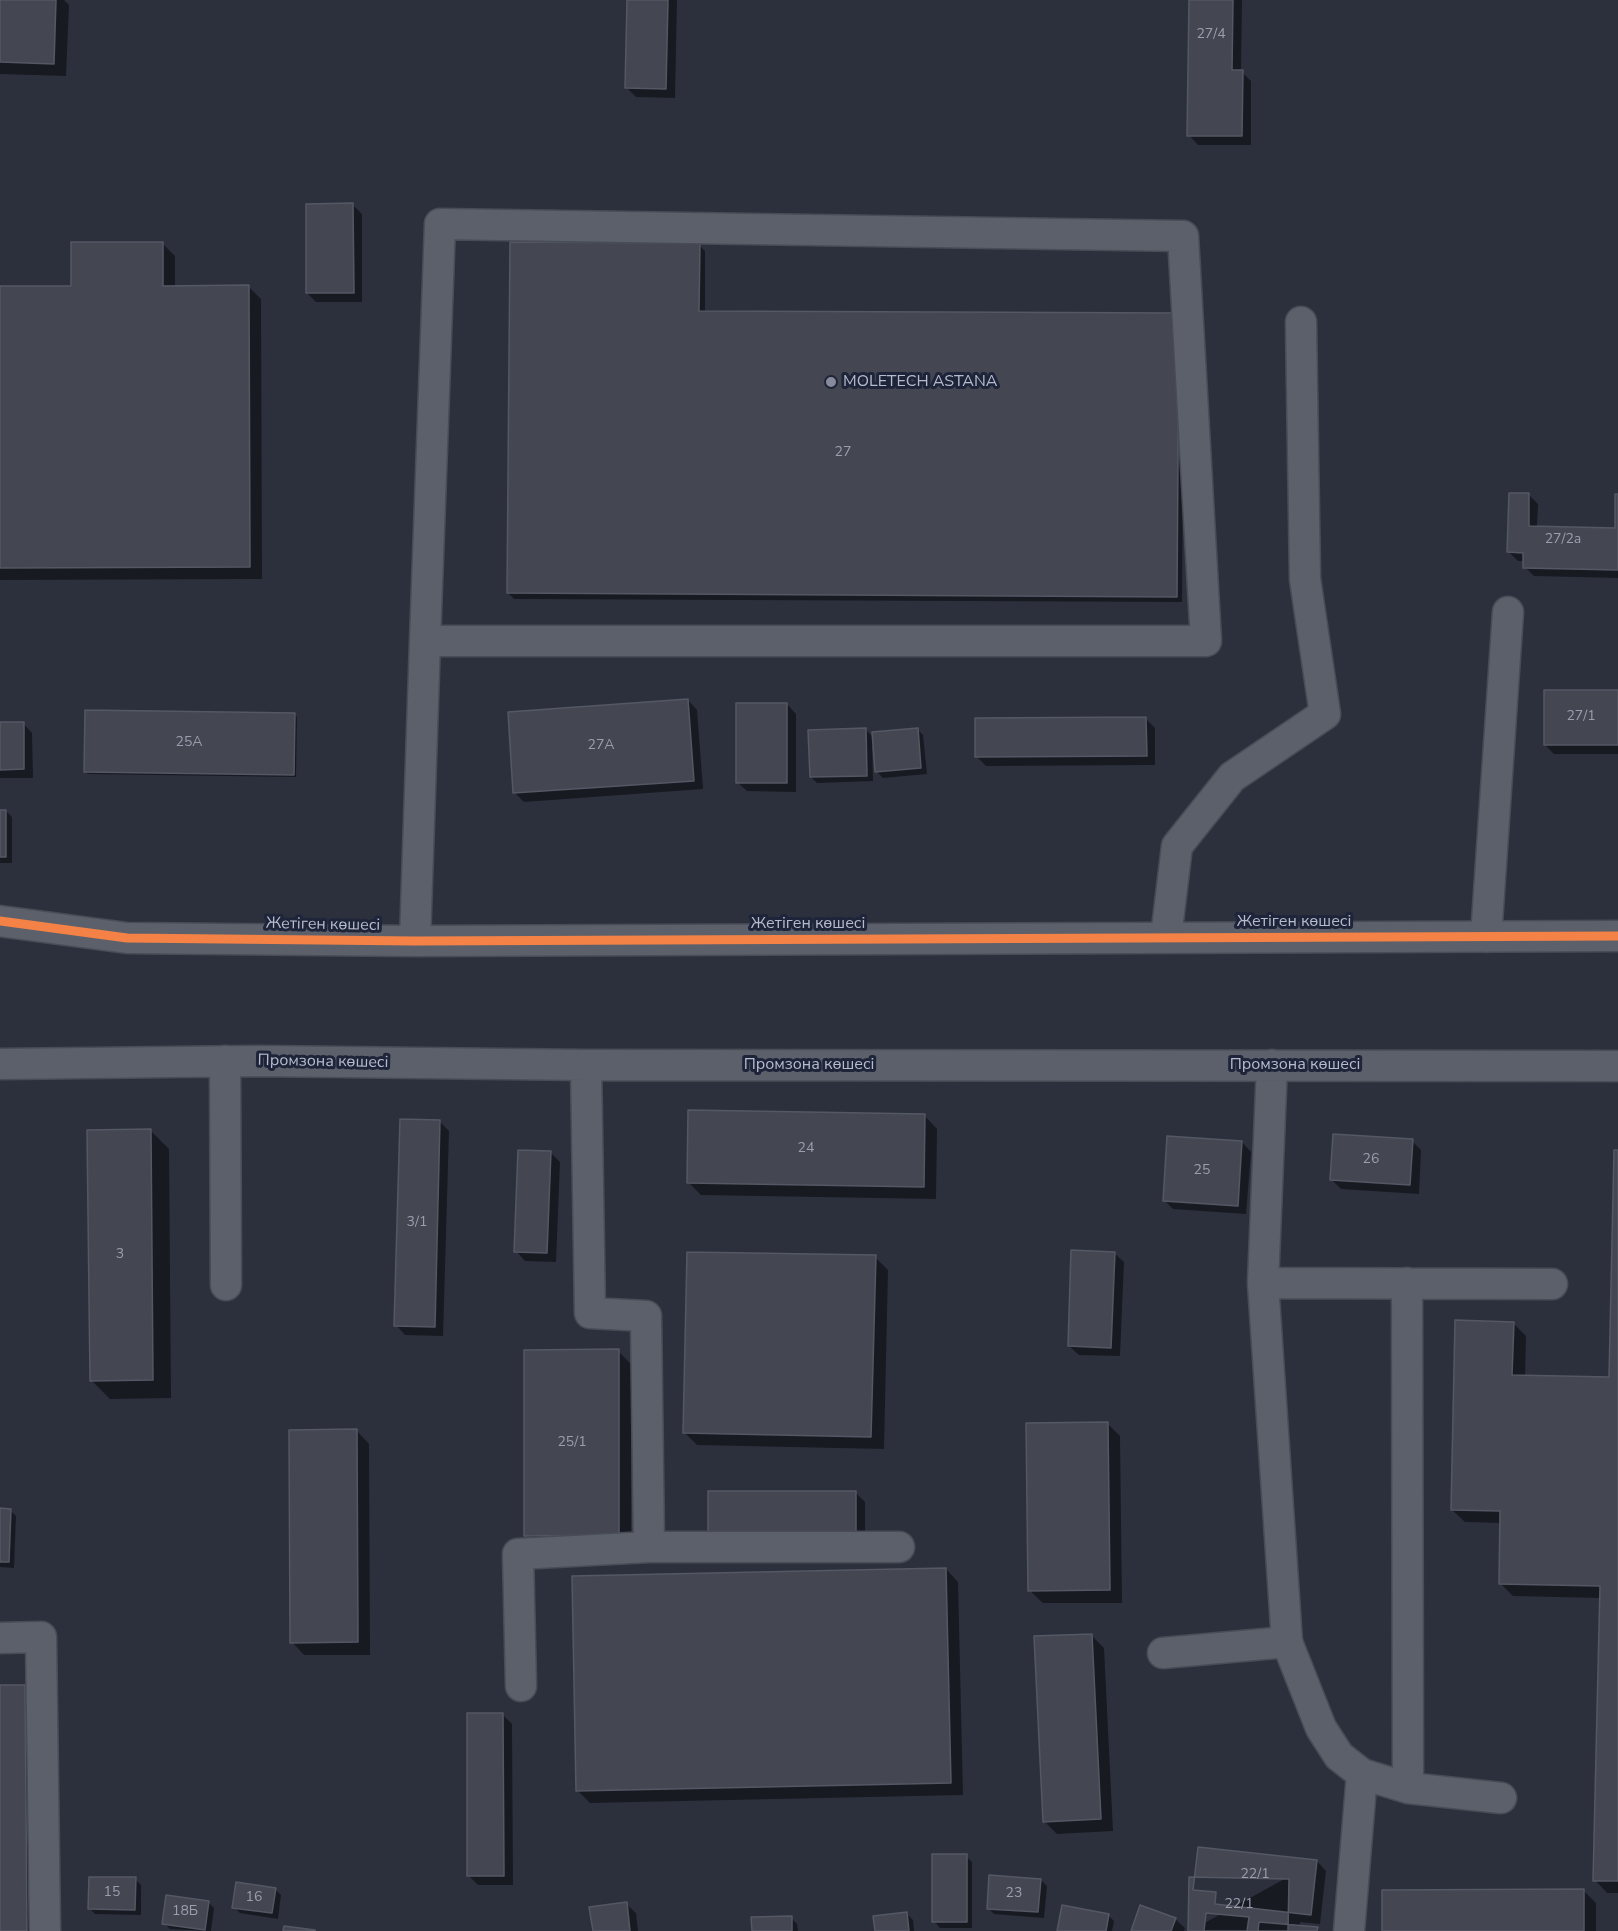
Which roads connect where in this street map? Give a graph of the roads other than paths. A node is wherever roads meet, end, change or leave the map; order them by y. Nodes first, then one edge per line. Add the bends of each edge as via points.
1 (1301, 322) dead end
2 (1508, 612) dead end
3 (425, 641) junction
4 (0, 921) edge
5 (1618, 936) edge
6 (1166, 937) junction
7 (1486, 937) junction
8 (415, 942) junction
9 (225, 1062) junction
10 (0, 1064) edge
11 (586, 1065) junction
12 (1272, 1065) junction
13 (1618, 1066) edge
14 (1263, 1283) junction
15 (1407, 1283) junction
16 (1552, 1284) dead end
17 (226, 1285) dead end
18 (649, 1546) junction
19 (899, 1547) dead end
20 (0, 1638) edge
21 (1287, 1642) junction
22 (1162, 1653) dead end
23 (521, 1686) dead end
24 (1362, 1774) junction
25 (1408, 1788) junction
26 (1501, 1798) dead end
27 (45, 1931) edge
28 (1349, 1931) edge

1 - 6 street via 1305,579 1325,714 1232,777 1177,846
2 - 7 street
3 - 3 street via 440,224 1184,236 1206,641
3 - 8 street
4 - 8 street, Жетіген көшесі via 127,938
5 - 7 street, Жетіген көшесі
6 - 7 street, Жетіген көшесі
6 - 8 street, Жетіген көшесі
9 - 10 street, Промзона көшесі
9 - 11 street, Промзона көшесі
9 - 17 street
11 - 12 street, Промзона көшесі
11 - 18 street via 590,1313 646,1316
12 - 13 street, Промзона көшесі
12 - 14 street
14 - 15 street
14 - 21 street
15 - 16 street
15 - 25 street
18 - 19 street
18 - 23 street via 518,1554
20 - 27 street via 41,1637
21 - 22 street
21 - 24 street via 1321,1728 1339,1756
24 - 25 street
24 - 28 street
25 - 26 street

